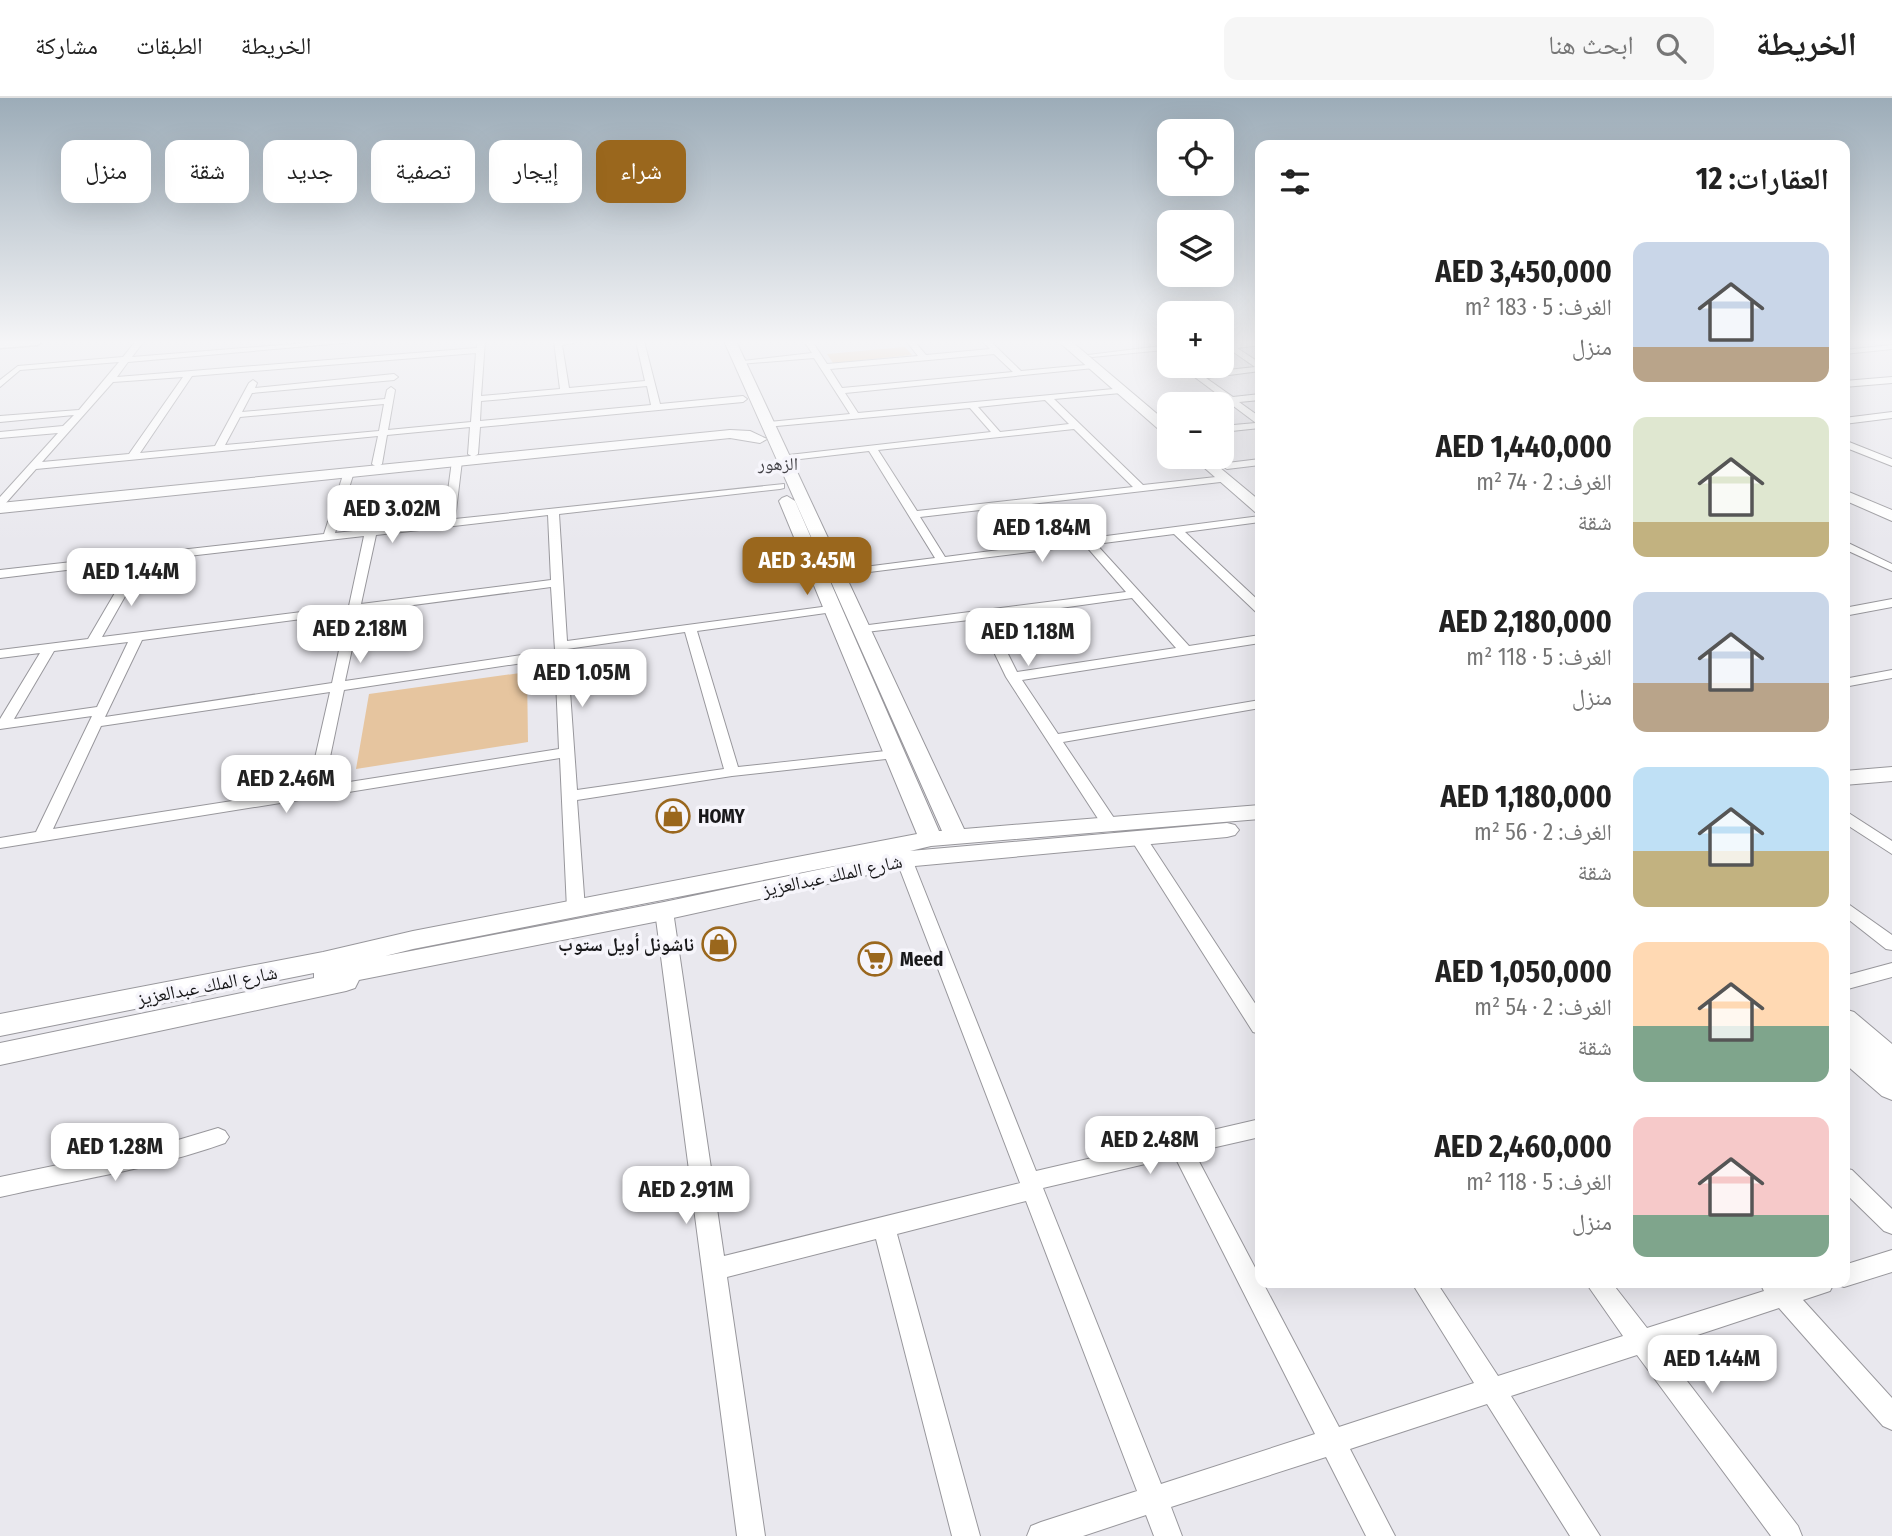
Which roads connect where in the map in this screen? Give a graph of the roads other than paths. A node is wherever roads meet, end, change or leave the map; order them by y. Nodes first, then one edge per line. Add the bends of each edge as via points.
1 (85, 408) edge
2 (165, 408) edge
3 (240, 408) edge
4 (311, 408) edge
5 (388, 408) edge
6 (476, 408) edge
7 (644, 408) edge
8 (750, 408) edge
9 (755, 408) edge
10 (851, 408) edge
11 (939, 408) edge
12 (975, 408) edge
13 (1058, 408) edge
14 (1143, 408) edge
15 (1241, 408) edge
16 (81, 412) junction
17 (236, 415) junction
18 (1892, 415) edge
19 (856, 416) junction
20 (1872, 418) junction
21 (0, 419) edge
22 (1255, 419) edge
23 (1157, 420) edge
24 (1850, 420) edge
25 (474, 424) junction
26 (761, 424) junction
27 (1255, 424) edge
28 (1076, 426) junction
29 (1892, 426) edge
30 (1234, 427) edge
31 (66, 429) junction
32 (729, 430) junction
33 (383, 433) junction
34 (0, 435) edge
35 (998, 435) junction
36 (1850, 446) edge
37 (219, 448) junction
38 (872, 448) junction
39 (473, 454) junction
40 (132, 457) junction
41 (783, 458) junction
42 (457, 461) junction
43 (1255, 463) edge
44 (1892, 463) edge
45 (377, 464) junction
46 (33, 466) junction
47 (1234, 466) edge
48 (1215, 469) edge
49 (1225, 469) edge
50 (1226, 469) edge
51 (349, 472) junction
52 (780, 486) junction
53 (1139, 487) junction
54 (1850, 488) edge
55 (1255, 489) edge
56 (1850, 496) edge
57 (1255, 503) edge
58 (0, 504) edge
59 (1892, 506) edge
60 (553, 510) junction
61 (1892, 514) edge
62 (914, 515) junction
63 (1255, 520) edge
64 (449, 522) junction
65 (1176, 530) junction
66 (371, 531) junction
67 (329, 536) junction
68 (1087, 541) junction
69 (1850, 547) edge
70 (141, 558) junction
71 (942, 561) junction
72 (1892, 568) edge
73 (5, 573) edge
74 (828, 576) junction
75 (557, 583) junction
76 (0, 586) edge
77 (1135, 594) junction
78 (1892, 603) edge
79 (1255, 604) edge
80 (354, 608) junction
81 (833, 608) junction
82 (1851, 611) edge
83 (982, 615) junction
84 (690, 627) junction
85 (862, 630) junction
86 (138, 636) junction
87 (1255, 640) edge
88 (93, 642) junction
89 (50, 647) junction
90 (561, 650) junction
91 (1187, 652) junction
92 (0, 654) edge
93 (1013, 677) junction
94 (1889, 677) edge
95 (1850, 682) edge
96 (338, 687) junction
97 (1255, 706) edge
98 (99, 716) junction
99 (2, 724) edge
100 (1056, 740) junction
101 (567, 752) junction
102 (895, 754) junction
103 (1850, 766) edge
104 (732, 772) junction
105 (1891, 772) edge
106 (1850, 778) edge
107 (315, 792) junction
108 (570, 796) junction
109 (1255, 812) edge
110 (1850, 819) edge
111 (1110, 824) junction
112 (1255, 827) edge
113 (42, 836) junction
114 (943, 838) junction
115 (1138, 838) junction
116 (0, 843) edge
117 (1892, 849) edge
118 (904, 859) junction
119 (576, 909) junction
120 (664, 911) junction
121 (1850, 912) edge
122 (1892, 944) edge
123 (411, 951) junction
124 (1892, 971) edge
125 (1850, 982) edge
126 (0, 1011) edge
127 (1255, 1019) edge
128 (1850, 1024) edge
129 (0, 1025) edge
130 (0, 1040) edge
131 (1850, 1051) edge
132 (0, 1054) edge
133 (1892, 1060) edge
134 (1892, 1088) edge
135 (1255, 1129) edge
136 (218, 1137) dead end
137 (1181, 1147) junction
138 (1850, 1183) edge
139 (1031, 1186) junction
140 (0, 1187) edge
141 (1892, 1224) edge
142 (884, 1227) junction
143 (1892, 1261) edge
144 (713, 1269) junction
145 (1850, 1274) edge
146 (1427, 1288) edge
147 (1602, 1288) edge
148 (1778, 1289) edge
149 (1643, 1340) junction
150 (1492, 1389) junction
151 (1892, 1417) edge
152 (1332, 1441) junction
153 (1153, 1499) junction
154 (751, 1536) edge
155 (966, 1536) edge
156 (1041, 1536) edge
157 (1168, 1536) edge
158 (1381, 1536) edge
159 (1586, 1536) edge
160 (1788, 1536) edge

1 - 16 street
2 - 40 street
3 - 17 street
4 - 17 street
5 - 33 street
6 - 25 street
7 - 25 street
8 - 26 street
9 - 26 street
10 - 19 street
11 - 19 street
12 - 35 street
13 - 28 street
14 - 23 street
15 - 22 street
16 - 21 street
16 - 31 street
17 - 37 street
18 - 20 street
19 - 26 street
20 - 24 street
20 - 29 street
25 - 33 street
25 - 39 street
26 - 32 street via 746,423
26 - 32 street via 750,435
26 - 41 street
26 - 52 street
27 - 30 street
28 - 35 street
28 - 53 street
31 - 34 street
31 - 46 street
32 - 39 street
32 - 42 street
33 - 37 street
33 - 45 street
35 - 38 street
36 - 44 street
37 - 40 street
38 - 41 street
38 - 62 street
39 - 45 street
40 - 46 street
41 - 74 street
42 - 51 street
42 - 64 street
43 - 47 street
45 - 58 street
46 - 58 street
48 - 53 street
49 - 57 street
50 - 55 street
51 - 58 street
51 - 67 street
52 - 60 street
52 - 74 street
53 - 62 street
54 - 59 street
56 - 61 street
60 - 64 street
60 - 75 street
62 - 71 street
63 - 65 street
64 - 66 street
65 - 68 street
65 - 79 street
66 - 67 street
66 - 80 street
67 - 70 street
68 - 71 street
68 - 77 street
69 - 72 street
70 - 73 street
70 - 88 street
71 - 74 street
73 - 76 street
74 - 81 street
74 - 85 street
75 - 80 street
75 - 90 street
77 - 83 street
77 - 91 street
78 - 82 street
80 - 86 street
80 - 96 street
81 - 84 street
81 - 102 street
83 - 85 street
83 - 93 street
84 - 90 street
84 - 104 street
85 - 114 street
86 - 88 street
86 - 98 street
87 - 91 street
88 - 89 street
89 - 92 street
89 - 99 street
90 - 96 street
90 - 101 street
91 - 93 street
93 - 100 street
94 - 95 street
96 - 98 street
96 - 107 street
97 - 100 street
98 - 99 street
98 - 113 street
100 - 111 street
101 - 107 street
101 - 108 street
102 - 104 street
102 - 114 street
103 - 105 street
104 - 108 street
105 - 106 street
107 - 113 street
108 - 119 street
109 - 111 street, شارع الملك عبدالعزيز
110 - 117 street
111 - 114 street, شارع الملك عبدالعزيز
112 - 115 street, شارع الملك عبدالعزيز
113 - 116 street
114 - 119 street, شارع الملك عبدالعزيز
115 - 118 street, شارع الملك عبدالعزيز
115 - 127 street
118 - 120 street, شارع الملك عبدالعزيز
118 - 139 street
119 - 123 street, شارع الملك عبدالعزيز
120 - 123 street, شارع الملك عبدالعزيز
120 - 144 street
121 - 122 street
123 - 126 street, شارع الملك عبدالعزيز via 326,950
123 - 129 street, شارع الملك عبدالعزيز via 323,962
123 - 130 street, شارع الملك عبدالعزيز via 330,974
123 - 132 street, شارع الملك عبدالعزيز via 327,986
124 - 125 street
128 - 133 street
131 - 134 street
135 - 137 street
136 - 140 street
137 - 139 street
137 - 152 street
138 - 141 street
139 - 142 street
139 - 153 street
142 - 144 street
142 - 155 street
143 - 145 street
144 - 154 street
146 - 150 street
147 - 149 street
148 - 149 street
148 - 151 street
149 - 150 street
149 - 160 street
150 - 152 street
150 - 159 street
152 - 153 street
152 - 158 street
153 - 156 street
153 - 157 street

